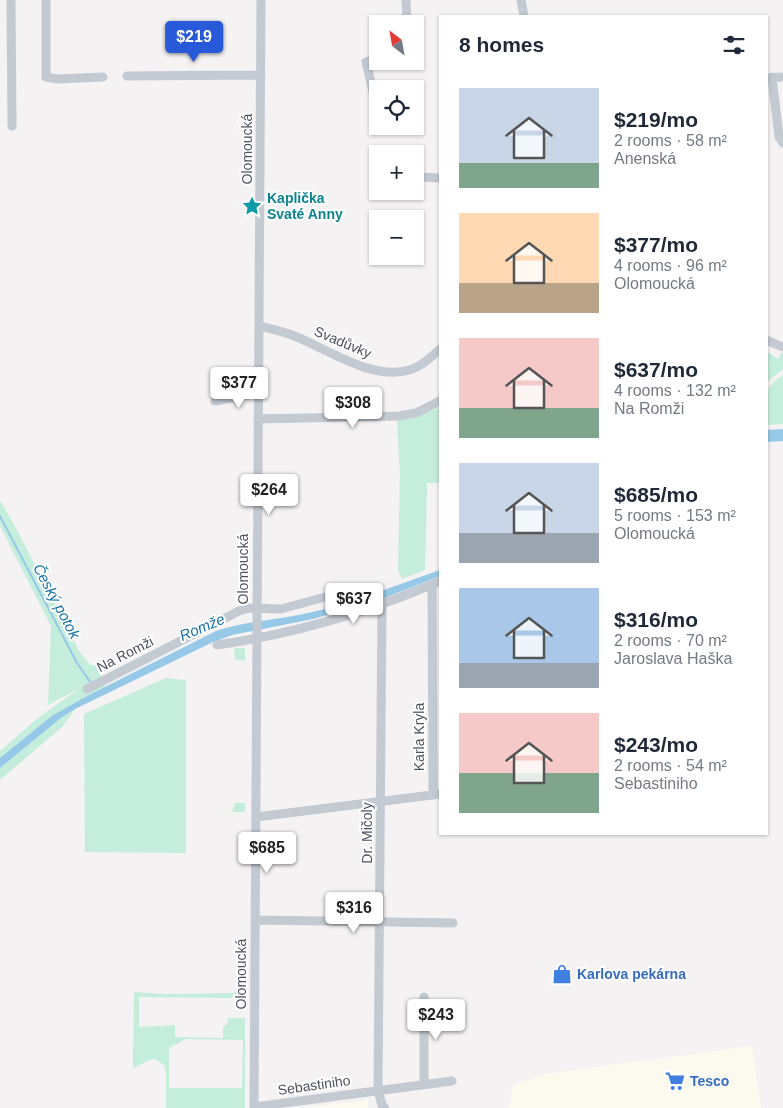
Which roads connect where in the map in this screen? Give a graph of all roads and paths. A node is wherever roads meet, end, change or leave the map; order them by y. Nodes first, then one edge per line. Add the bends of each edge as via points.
1 (11, 0) edge
2 (46, 0) edge
3 (261, 0) edge
4 (406, 0) edge
5 (521, 0) edge
6 (407, 15) edge
7 (524, 15) edge
8 (369, 61) edge
9 (261, 74) junction
10 (127, 76) dead end
11 (783, 77) edge
12 (103, 78) dead end
13 (769, 78) edge
14 (370, 80) edge
15 (12, 126) dead end
16 (783, 143) edge
17 (424, 177) edge
18 (439, 178) edge
19 (260, 326) junction
20 (768, 341) edge
21 (783, 347) edge
22 (439, 350) edge
23 (259, 393) junction
24 (215, 401) dead end
25 (439, 401) edge
26 (258, 419) junction
27 (436, 582) edge
28 (344, 592) dead end
29 (382, 605) junction
30 (257, 611) junction
31 (256, 639) junction
32 (217, 645) dead end
33 (436, 679) edge
34 (88, 689) dead end
35 (436, 794) edge
36 (381, 801) junction
37 (256, 817) junction
38 (255, 920) junction
39 (380, 922) junction
40 (453, 923) dead end
41 (424, 998) dead end
42 (452, 1081) dead end
43 (424, 1084) junction
44 (378, 1090) junction
45 (254, 1108) edge
46 (384, 1108) edge

1 - 15 street
2 - 12 street via 46,77
3 - 9 street, Olomoucká
4 - 6 street
5 - 7 street
8 - 14 street via 366,62
9 - 10 street
9 - 19 street, Olomoucká
11 - 13 street
13 - 16 street via 779,137
17 - 18 street
19 - 22 street, Svadůvky via 291,335 379,371 410,370
19 - 23 street, Olomoucká
20 - 21 street
23 - 24 street
23 - 26 street, Olomoucká
25 - 26 street via 416,413 399,416
26 - 30 street, Olomoucká
27 - 29 street
27 - 33 street, Karla Kryla
28 - 30 street, Na Romži via 281,609
29 - 31 street
29 - 36 street, Dr. Mičoly
30 - 31 street, Olomoucká
30 - 34 street, Na Romži via 239,611
31 - 32 street
31 - 37 street, Olomoucká
33 - 35 street, Karla Kryla
35 - 36 street
36 - 37 street
36 - 39 street, Dr. Mičoly
37 - 38 street, Olomoucká
38 - 39 street
38 - 45 street, Olomoucká
39 - 40 street
39 - 44 street, Dr. Mičoly
41 - 43 street
42 - 43 street, Sebastiniho
43 - 44 street, Sebastiniho
44 - 45 street, Sebastiniho
44 - 46 street

